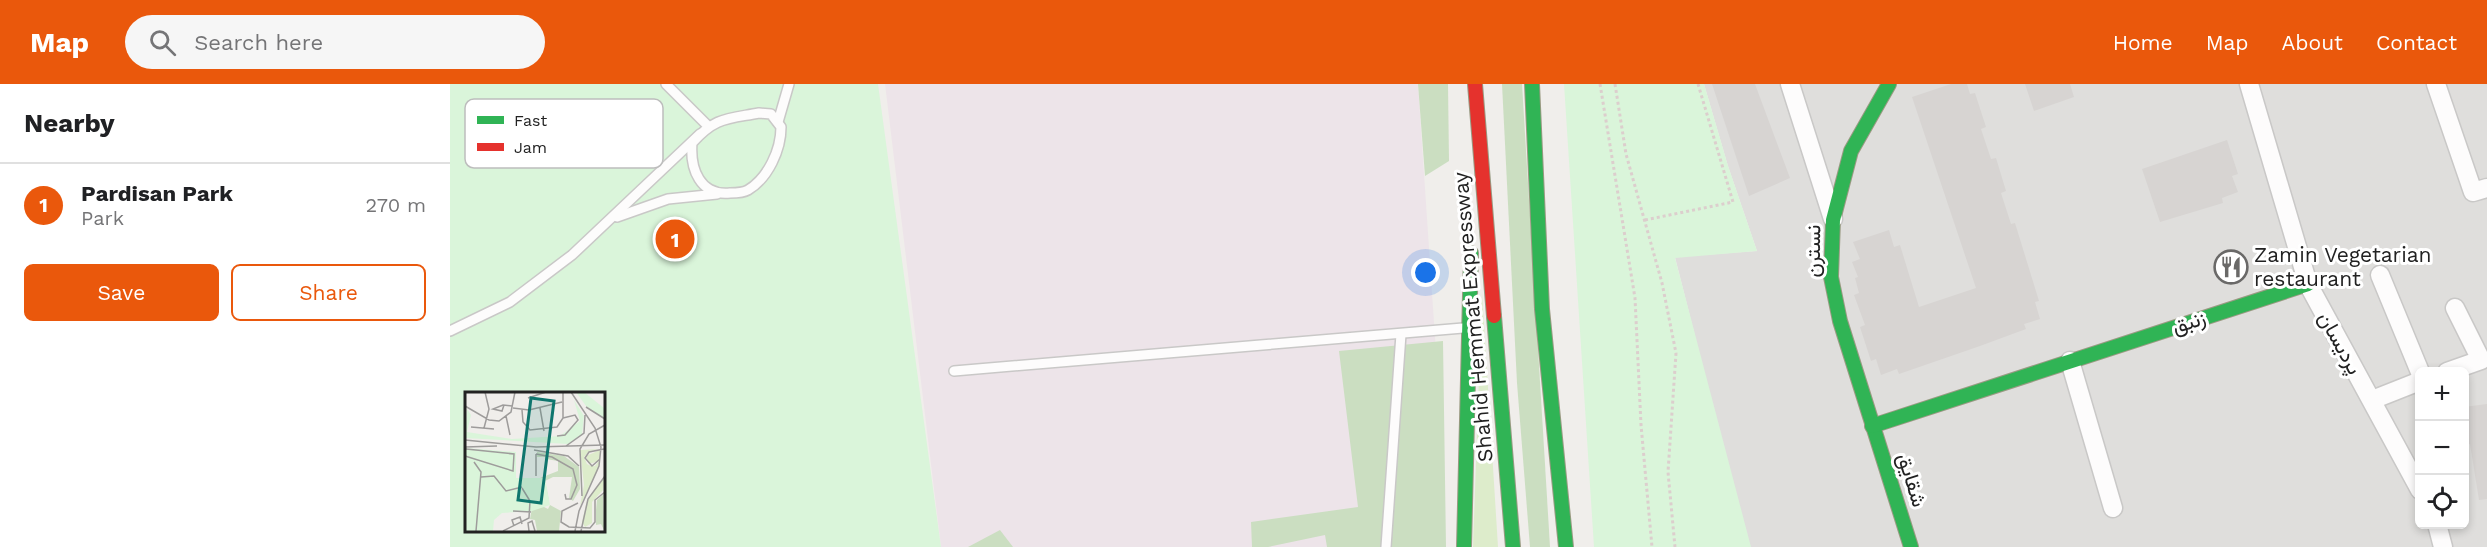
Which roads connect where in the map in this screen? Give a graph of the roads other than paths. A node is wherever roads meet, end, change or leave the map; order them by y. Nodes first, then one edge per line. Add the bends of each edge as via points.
1 (666, 84) edge
2 (789, 84) edge
3 (1532, 84) edge
4 (1790, 84) edge
5 (1889, 84) edge
6 (2436, 84) edge
7 (2254, 85) edge
8 (1475, 87) edge
9 (778, 122) junction
10 (708, 126) junction
11 (700, 134) junction
12 (2487, 188) edge
13 (717, 194) junction
14 (1472, 217) dead end
15 (612, 219) junction
16 (1833, 220) junction
17 (1471, 240) dead end
18 (2380, 275) dead end
19 (2308, 284) junction
20 (2455, 308) dead end
21 (1469, 328) junction
22 (450, 331) edge
23 (1401, 334) junction
24 (2070, 361) junction
25 (2418, 367) edge
26 (2461, 367) edge
27 (954, 371) dead end
28 (2415, 383) edge
29 (2372, 400) junction
30 (1872, 426) junction
31 (2415, 481) edge
32 (2114, 508) dead end
33 (2438, 529) edge
34 (1386, 547) edge
35 (1464, 547) edge
36 (1513, 547) edge
37 (1566, 547) edge
38 (1911, 547) edge
39 (2444, 547) edge

1 - 10 lane
2 - 9 lane
3 - 37 main road via 1542,309
4 - 16 street
5 - 16 main road, نسترن via 1851,151
6 - 12 street via 2473,192
7 - 19 street, پردیسان
8 - 14 main road
8 - 36 main road, Shahid Hemmat Expressway
9 - 10 lane via 765,113 720,120
9 - 13 lane via 781,133 771,168 747,192
10 - 11 lane
11 - 13 lane via 692,143 695,173 704,186
11 - 15 lane
13 - 15 lane via 668,199
15 - 22 lane via 510,302
16 - 30 main road, نسترن via 1831,276 1840,321
17 - 21 main road
18 - 25 street
19 - 24 main road, زنبق
19 - 29 street, پردیسان
20 - 26 street via 2481,360
21 - 23 lane
21 - 35 main road
23 - 27 lane
23 - 34 lane
24 - 30 main road, زنبق
24 - 32 street
28 - 29 street
29 - 31 street, پردیسان
30 - 38 main road, شقایق
33 - 39 street

